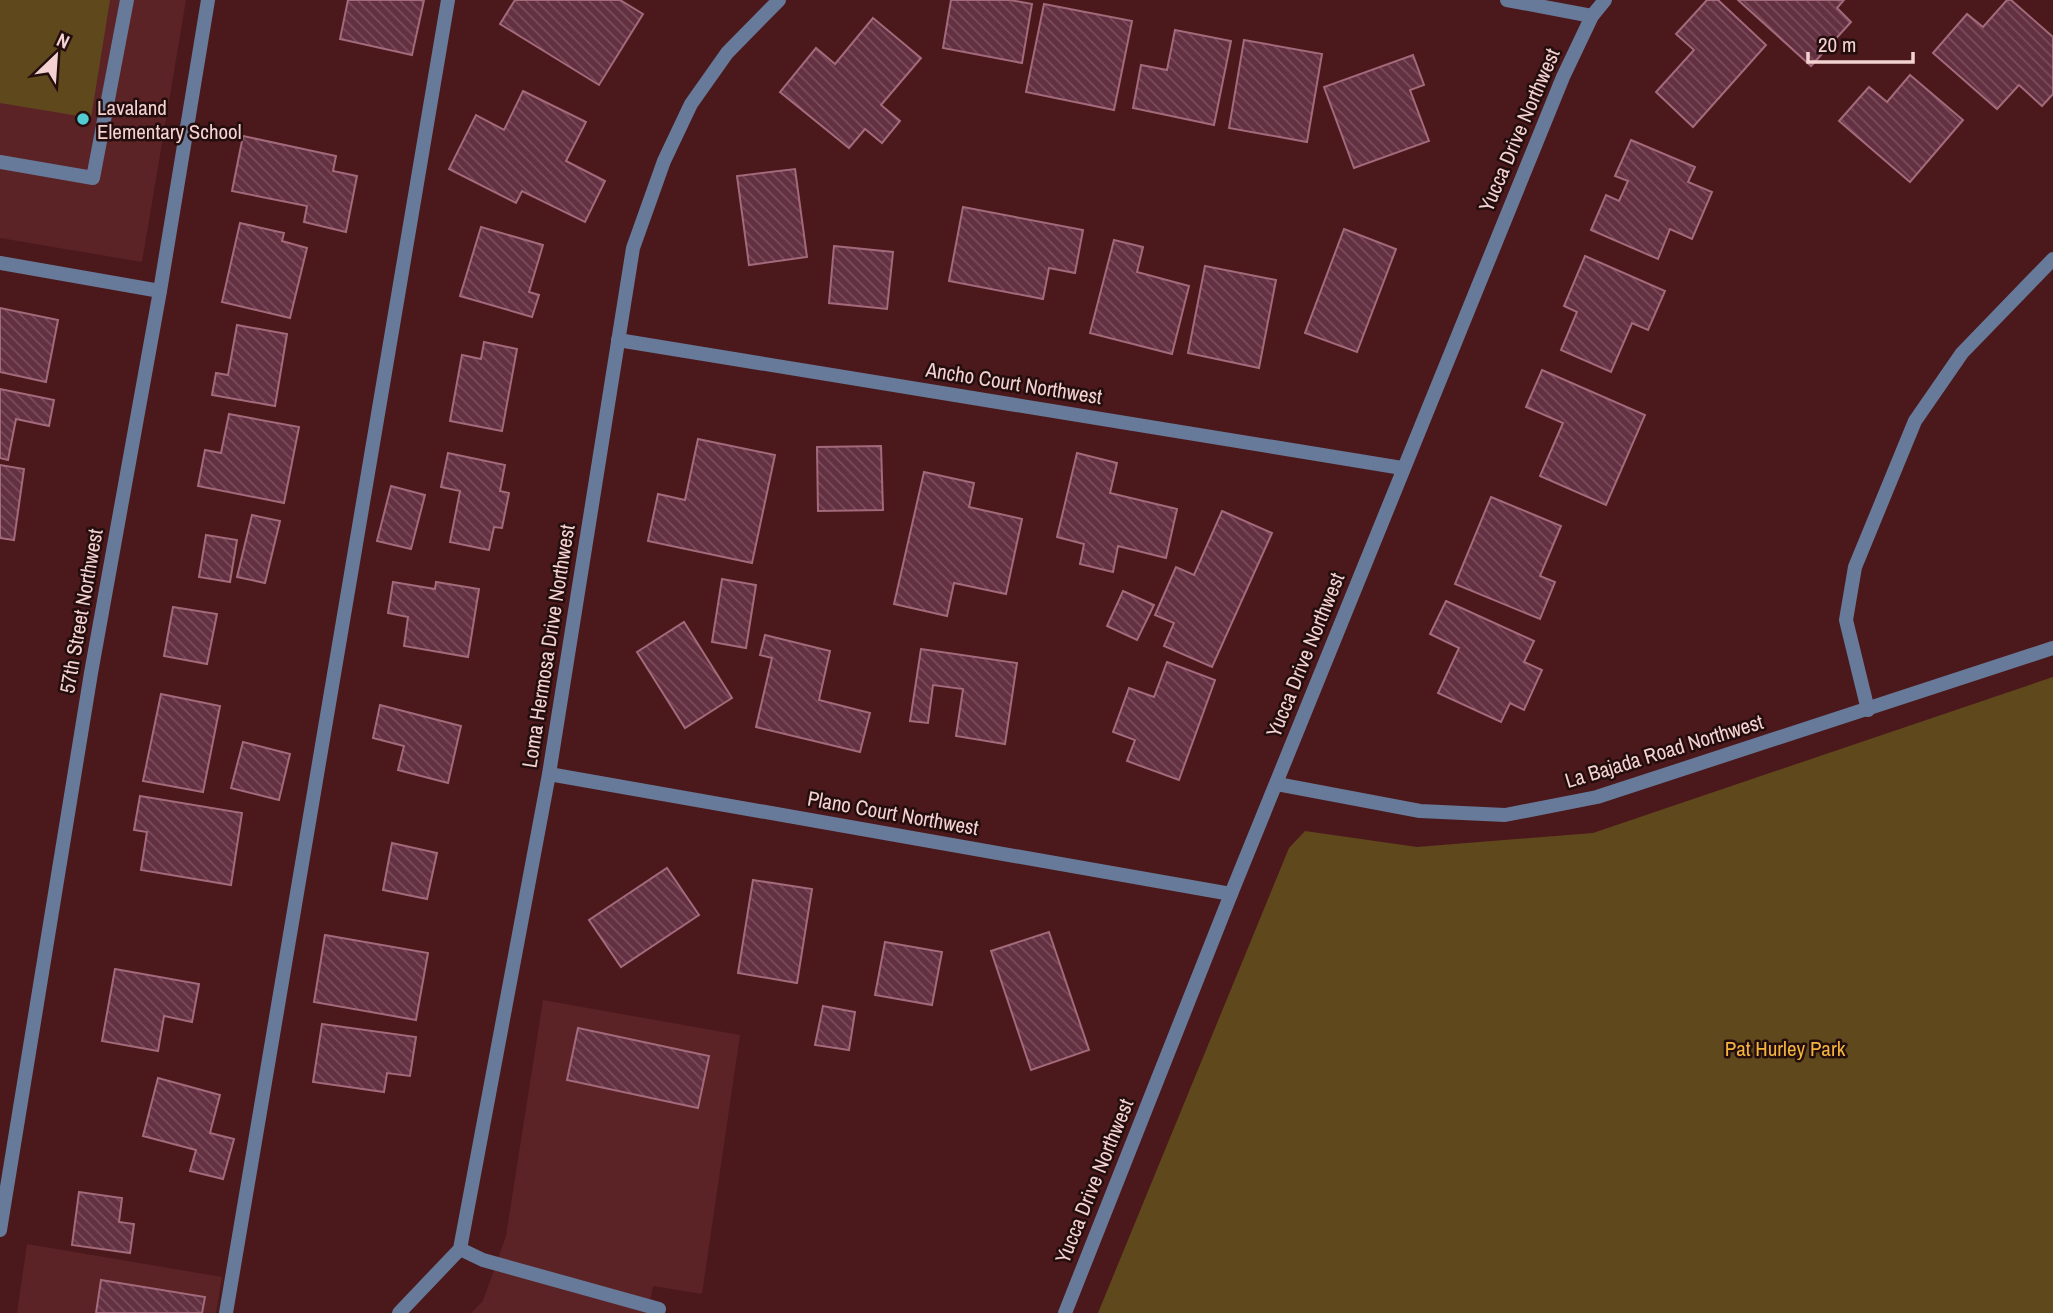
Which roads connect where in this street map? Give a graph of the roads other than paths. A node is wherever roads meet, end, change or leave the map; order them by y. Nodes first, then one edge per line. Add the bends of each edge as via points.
1 (127, 0) edge
2 (208, 0) edge
3 (448, 0) edge
4 (779, 0) edge
5 (1507, 0) edge
6 (1605, 0) edge
7 (1592, 16) junction
8 (0, 162) edge
9 (2053, 259) edge
10 (0, 263) edge
11 (160, 291) junction
12 (618, 340) junction
13 (1402, 468) junction
14 (2053, 648) edge
15 (1868, 710) junction
16 (549, 774) junction
17 (1277, 784) junction
18 (1231, 894) junction
19 (0, 1230) edge
20 (460, 1248) junction
21 (659, 1309) dead end
22 (226, 1313) edge
23 (399, 1313) edge
24 (1065, 1313) edge

1 - 8 street via 93,178
2 - 11 street, 57th Street Northwest
3 - 22 street
4 - 12 street, Loma Hermosa Drive Northwest via 727,53 691,104 664,161 633,248
5 - 7 street
6 - 7 street, Yucca Drive Northwest
7 - 13 street, Yucca Drive Northwest
9 - 15 street via 1962,353 1910,433 1856,567 1846,620
10 - 11 street
11 - 19 street, 57th Street Northwest via 91,673
12 - 13 street, Ancho Court Northwest
12 - 16 street, Loma Hermosa Drive Northwest
13 - 17 street, Yucca Drive Northwest
14 - 15 street, La Bajada Road Northwest
15 - 17 street, La Bajada Road Northwest via 1597,797 1505,816 1420,811
16 - 18 street, Plano Court Northwest
16 - 20 street, Loma Hermosa Drive Northwest
17 - 18 street, Yucca Drive Northwest
18 - 24 street, Yucca Drive Northwest
20 - 21 street via 483,1261
20 - 23 street

